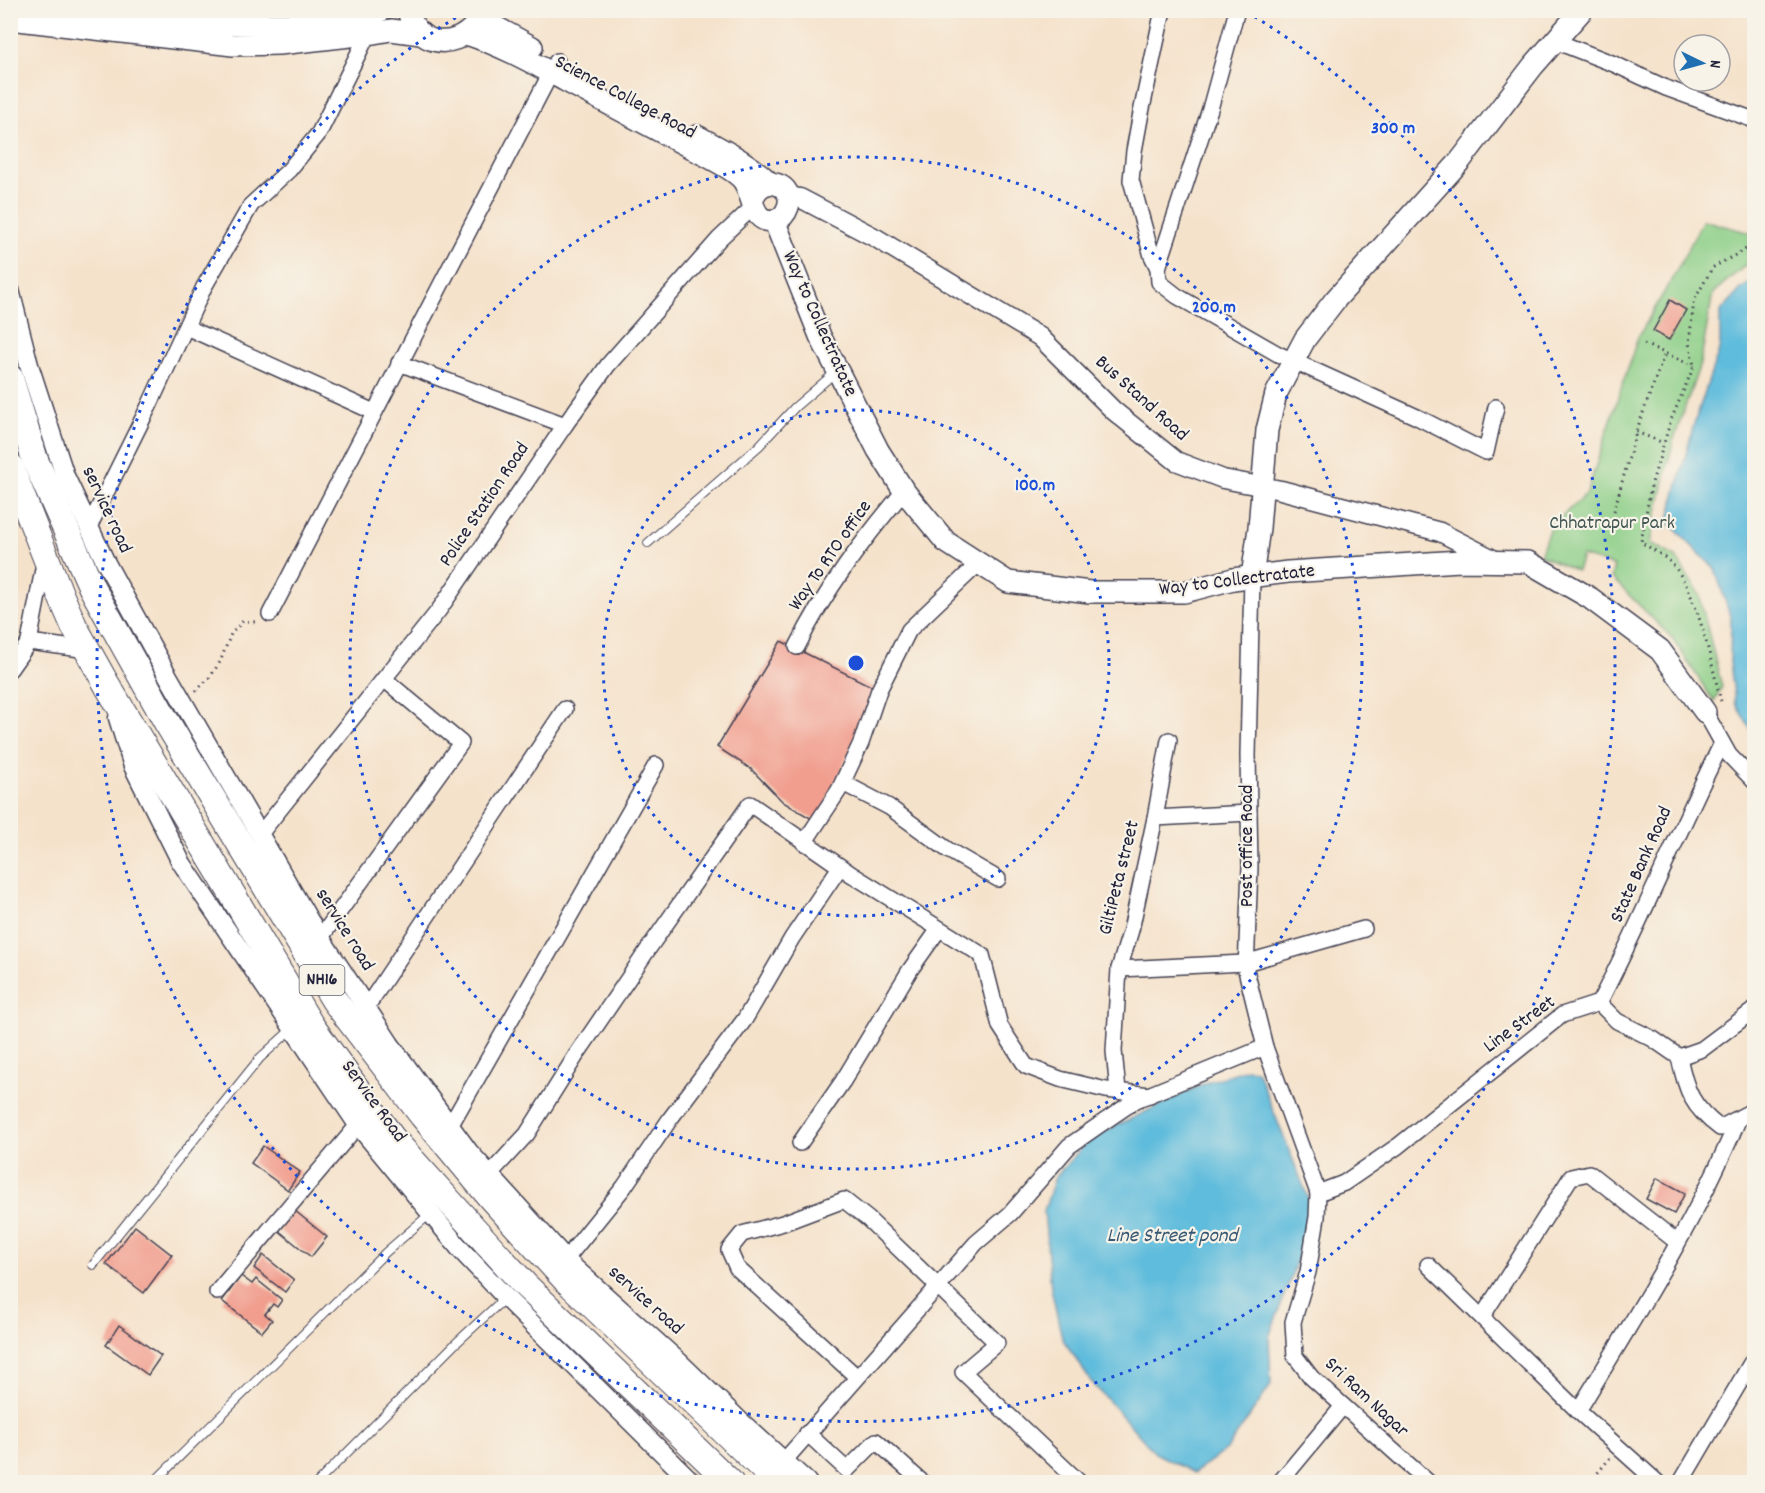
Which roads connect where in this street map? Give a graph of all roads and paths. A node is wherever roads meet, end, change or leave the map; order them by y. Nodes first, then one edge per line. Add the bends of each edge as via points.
1 (94, 10) edge
2 (382, 10) edge
3 (408, 10) edge
4 (1163, 10) edge
5 (1238, 10) edge
6 (1582, 10) edge
7 (480, 12) edge
8 (10, 19) edge
9 (368, 34) junction
10 (421, 34) junction
11 (467, 34) junction
12 (1555, 41) junction
13 (554, 67) junction
14 (1753, 115) edge
15 (770, 183) junction
16 (789, 196) junction
17 (753, 202) junction
18 (774, 220) junction
19 (1755, 248) edge
20 (1158, 268) junction
21 (10, 290) edge
22 (186, 327) junction
23 (1644, 344) dead end
24 (1665, 353) junction
25 (1294, 360) junction
26 (399, 363) junction
27 (1694, 366) junction
28 (838, 370) junction
29 (10, 378) edge
30 (1497, 407) dead end
31 (374, 412) junction
32 (565, 425) junction
33 (1636, 432) junction
34 (1664, 443) junction
35 (10, 466) edge
36 (1262, 487) junction
37 (904, 491) junction
38 (1614, 511) dead end
39 (89, 527) junction
40 (648, 543) dead end
41 (45, 557) junction
42 (1498, 561) junction
43 (979, 563) junction
44 (1252, 577) junction
45 (270, 614) joint
46 (29, 642) junction
47 (797, 647) dead end
48 (88, 650) junction
49 (10, 669) edge
50 (384, 679) junction
51 (107, 685) junction
52 (184, 703) junction
53 (1713, 706) junction
54 (565, 709) dead end
55 (1169, 740) dead end
56 (1722, 743) junction
57 (656, 765) dead end
58 (1755, 781) edge
59 (843, 783) junction
60 (1249, 813) junction
61 (1155, 818) junction
62 (260, 834) junction
63 (804, 843) junction
64 (840, 867) junction
65 (998, 879) dead end
66 (939, 929) junction
67 (1364, 929) dead end
68 (321, 938) junction
69 (1245, 963) junction
70 (1119, 969) junction
71 (1599, 1004) junction
72 (366, 1008) junction
73 (1755, 1010) edge
74 (293, 1028) junction
75 (1264, 1047) junction
76 (1679, 1057) junction
77 (1118, 1091) junction
78 (1150, 1095) junction
79 (1755, 1110) edge
80 (1738, 1120) junction
81 (358, 1125) junction
82 (450, 1126) junction
83 (800, 1143) dead end
84 (489, 1175) junction
85 (1318, 1193) junction
86 (431, 1213) junction
87 (1677, 1242) junction
88 (566, 1259) junction
89 (93, 1265) dead end
90 (1428, 1265) dead end
91 (939, 1287) junction
92 (217, 1292) dead end
93 (506, 1297) junction
94 (1482, 1317) junction
95 (1755, 1358) edge
96 (857, 1377) junction
97 (1343, 1406) junction
98 (1578, 1411) junction
99 (807, 1433) junction
100 (1619, 1447) junction
101 (781, 1472) edge
102 (154, 1482) edge
103 (318, 1482) edge
104 (692, 1482) edge
105 (730, 1482) edge
106 (807, 1482) edge
107 (922, 1482) edge
108 (1079, 1482) edge
109 (1280, 1482) edge
110 (1428, 1482) edge
111 (1590, 1482) edge
112 (1657, 1482) edge
113 (1681, 1482) edge

1 - 2 main road via 178,22 238,24 297,24
3 - 10 main road
4 - 20 street via 1131,180
5 - 20 street
6 - 12 main road, Post office Road
7 - 11 main road
7 - 13 main road, Science College Road
8 - 9 main road via 233,45
9 - 10 main road via 391,30
9 - 22 street via 320,134 251,205
10 - 11 main road via 444,42
11 - 13 main road, Science College Road
12 - 14 street via 1666,88
12 - 25 main road, Post office Road via 1460,161 1335,300
13 - 15 main road, Science College Road via 739,158
13 - 17 main road, Science College Road via 742,179
13 - 26 street
15 - 16 main road via 781,186
15 - 17 main road via 759,187
16 - 18 main road via 788,209
16 - 36 street, Bus Stand Road via 876,238 1040,337 1114,411 1176,461 1223,479
17 - 18 main road via 762,218
17 - 32 street, Police Station Road via 608,365
18 - 28 main road, Way to Collectratate via 820,336
19 - 27 path via 1712,268 1694,301 1689,343
20 - 25 street via 1159,282 1177,296
21 - 39 street, service road via 64,476
22 - 31 street
22 - 39 street
23 - 24 path
24 - 27 path
24 - 33 path
25 - 30 street via 1486,452
25 - 36 main road, Post office Road via 1276,394 1267,430
26 - 31 street
26 - 32 street
27 - 34 path
28 - 37 main road, Way to Collectratate via 878,450
28 - 40 lane via 795,407 759,446
29 - 101 highway, NH16 via 35,460 92,588 166,721 334,1000 422,1115 565,1279
31 - 45 street
32 - 50 street, Police Station Road via 439,610
33 - 34 path
33 - 38 path
34 - 53 path via 1641,542 1671,562 1687,583 1705,638
35 - 41 highway, NH16
36 - 42 street, Bus Stand Road via 1440,532
36 - 44 main road, Post office Road
37 - 43 main road, Way to Collectratate via 946,542
37 - 47 street, Way To RTO office via 844,568
39 - 52 street, service road
41 - 46 street
41 - 48 highway, NH16
42 - 44 main road, Way to Collectratate
42 - 53 main road, Way to Collectratate via 1528,561 1590,598 1660,650
43 - 44 main road, Way to Collectratate via 1008,582 1090,592 1184,592
43 - 59 street via 909,630 879,690
44 - 60 street, Post office Road
45 - 52 path via 259,622 243,621 231,634 210,677
46 - 48 street
46 - 49 street
48 - 51 highway, NH16
50 - 62 street, Police Station Road
50 - 68 street via 461,743
51 - 74 street, Service Road via 133,766 181,862
51 - 105 highway, NH16 via 310,1024 392,1138 524,1284
52 - 62 street, service road
53 - 56 street
54 - 72 street
55 - 61 street
56 - 58 street
56 - 71 street, State Bank Road
57 - 82 street
59 - 63 street
59 - 65 street via 889,807 948,850
60 - 61 street, GiltiPeta street
60 - 69 street, Post office Road
61 - 70 street, GiltiPeta street
62 - 68 street, service road
63 - 64 street
63 - 84 street via 750,804 577,1054 527,1134
64 - 66 street
64 - 88 street via 792,938 745,1019 624,1187
66 - 77 street via 982,955 1000,1026 1026,1066 1060,1079
66 - 83 street
67 - 69 street
68 - 72 street, service road
69 - 70 street
69 - 75 street, Post office Road
70 - 77 street, GiltiPeta street via 1114,1051
71 - 76 street via 1617,1021
71 - 85 street, Line Street via 1562,1015 1398,1146 1344,1183
72 - 82 street, service road
73 - 76 street via 1702,1048
74 - 81 street, Service Road
74 - 89 lane via 260,1058
75 - 78 street
75 - 85 street, Post office Road
76 - 80 street via 1688,1090 1702,1114 1720,1128
77 - 78 street
78 - 91 street via 1136,1100 1069,1146
79 - 80 street
80 - 87 street via 1724,1155
81 - 86 street, Service Road
81 - 92 street
82 - 84 street, service road
84 - 88 street, service road
85 - 97 street, Sri Ram Nagar via 1308,1272 1293,1322 1295,1356 1311,1377
86 - 93 street, Service Road
86 - 102 lane via 386,1252
87 - 94 street via 1589,1173 1570,1177
87 - 98 street
88 - 101 street, service road
90 - 94 street
91 - 96 street
91 - 96 street via 844,1200 742,1234 729,1250 737,1268
91 - 108 street via 997,1343 963,1372
93 - 103 lane
93 - 104 street, Service Road
94 - 98 street
95 - 113 street
96 - 99 street
97 - 109 street
97 - 110 street, Sri Ram Nagar
98 - 100 street
99 - 101 street
99 - 107 street via 847,1470 876,1441
100 - 111 path
100 - 112 street
101 - 106 street, service road

